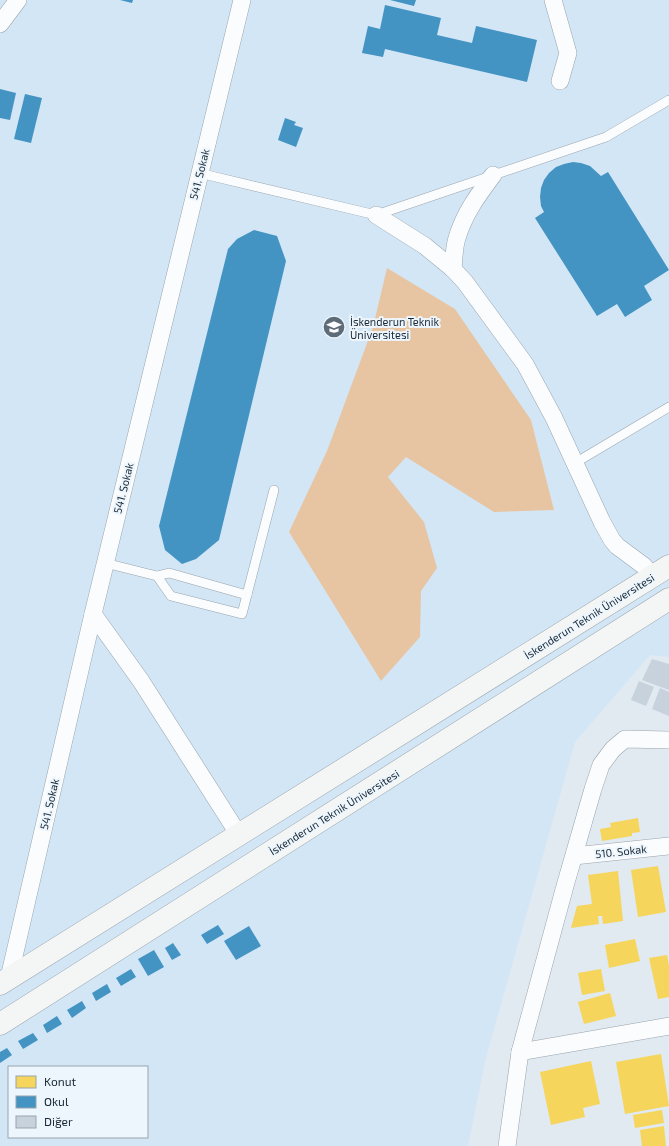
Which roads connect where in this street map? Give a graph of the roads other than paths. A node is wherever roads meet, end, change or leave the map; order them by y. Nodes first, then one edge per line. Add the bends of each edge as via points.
1 (18, 0) edge
2 (242, 0) edge
3 (553, 0) edge
4 (0, 24) edge
5 (560, 81) dead end
6 (669, 100) edge
7 (199, 174) junction
8 (493, 175) junction
9 (376, 215) junction
10 (453, 269) junction
11 (669, 407) edge
12 (575, 463) junction
13 (274, 490) dead end
14 (105, 563) junction
15 (661, 571) edge
16 (156, 576) junction
17 (246, 595) junction
18 (669, 599) edge
19 (93, 614) junction
20 (669, 740) edge
21 (239, 835) junction
22 (669, 846) edge
23 (574, 856) junction
24 (4, 981) edge
25 (0, 1024) edge
26 (669, 1026) edge
27 (520, 1052) junction
28 (507, 1146) edge

1 - 4 street
2 - 7 street, 541. Sokak
3 - 5 street via 568,53
6 - 8 lane via 606,137
7 - 9 lane
7 - 14 street, 541. Sokak
8 - 9 lane
8 - 10 street via 465,217 456,239
9 - 10 street via 426,246
10 - 12 street via 525,364
11 - 12 lane
12 - 15 street via 612,540 644,566
13 - 17 lane
14 - 16 lane
14 - 19 street, 541. Sokak
15 - 21 street, İskenderun Teknik Üniversitesi
16 - 17 lane via 169,573
16 - 17 lane via 171,596 242,614
18 - 25 street, İskenderun Teknik Üniversitesi
19 - 21 street via 141,681
19 - 24 street, 541. Sokak
20 - 23 street via 625,739 613,749 601,765
21 - 24 street, İskenderun Teknik Üniversitesi
22 - 23 street, 510. Sokak
23 - 27 street
26 - 27 street
27 - 28 street

